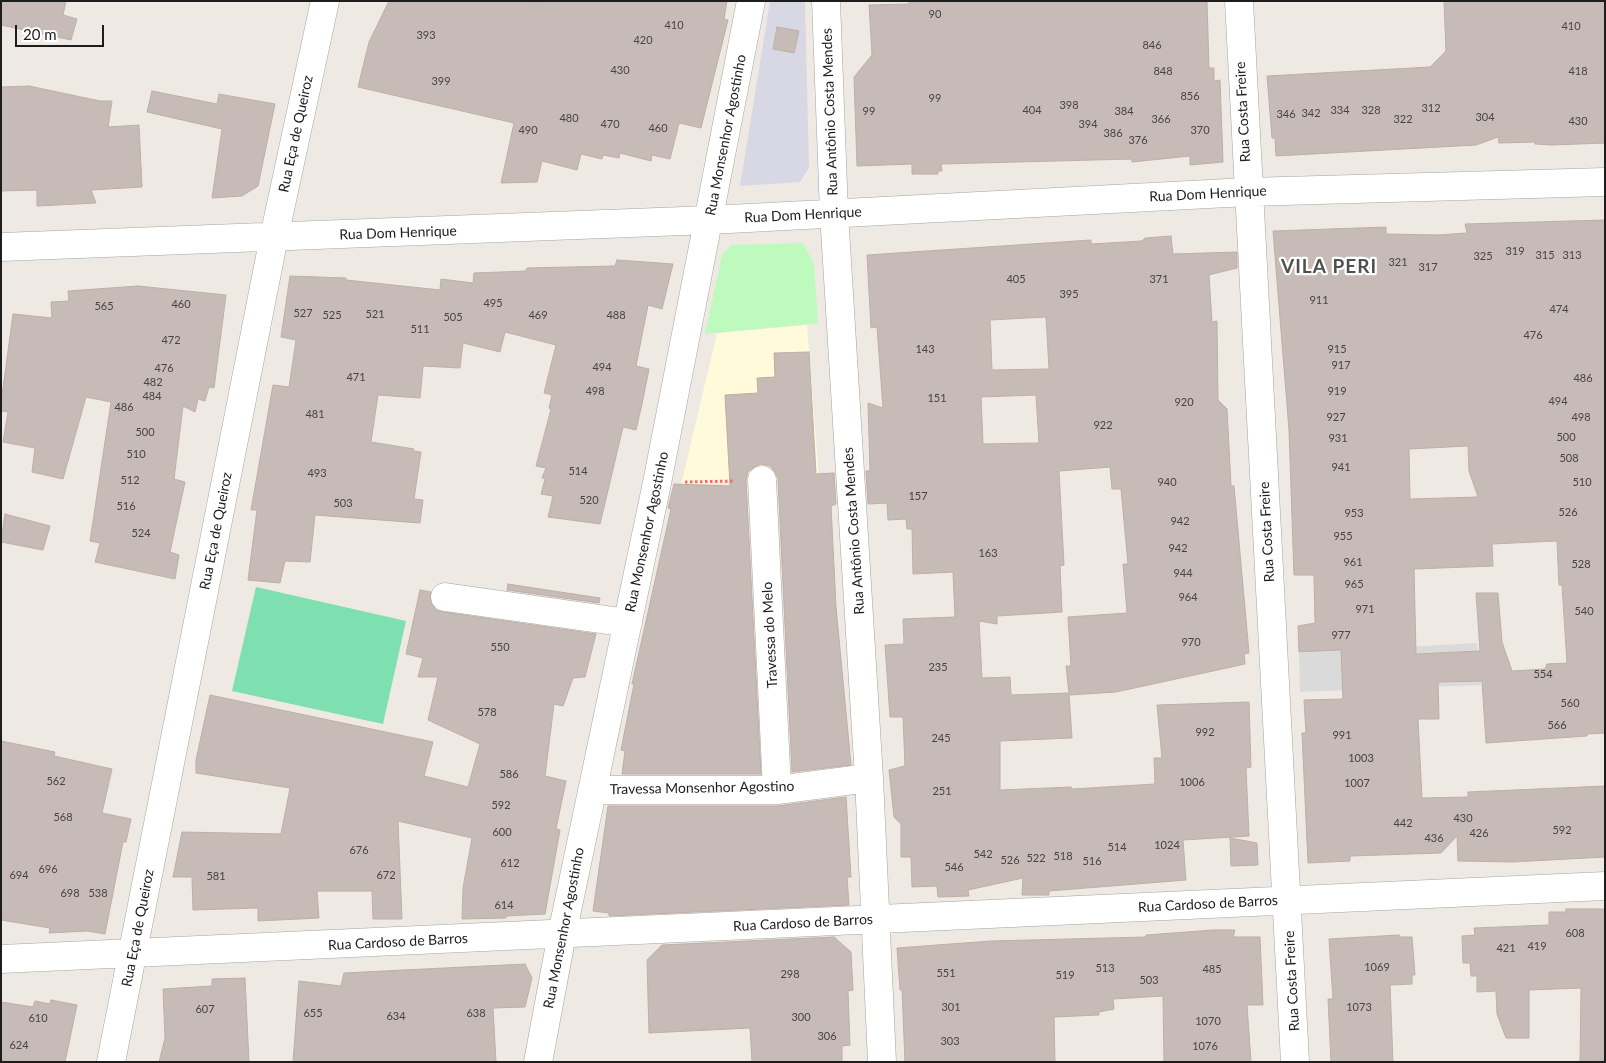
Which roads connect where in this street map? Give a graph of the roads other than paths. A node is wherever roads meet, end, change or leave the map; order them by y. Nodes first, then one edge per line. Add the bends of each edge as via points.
1 (325, 1) edge
2 (751, 1) edge
3 (826, 1) edge
4 (1238, 1) edge
5 (1605, 182) edge
6 (1247, 192) junction
7 (834, 213) junction
8 (710, 220) junction
9 (274, 238) junction
10 (1, 247) edge
11 (762, 480) road end
12 (445, 597) dead end
13 (628, 623) junction
14 (869, 778) junction
15 (593, 790) junction
16 (777, 790) junction
17 (1605, 886) edge
18 (1288, 900) junction
19 (875, 920) junction
20 (562, 934) junction
21 (133, 954) junction
22 (1, 960) edge
23 (110, 1062) edge
24 (538, 1062) edge
25 (882, 1062) edge
26 (1295, 1062) edge

1 - 9 street, Rua Eça de Queiroz
2 - 8 street, Rua Monsenhor Agostinho
3 - 7 street, Rua Antônio Costa Mendes
4 - 6 street, Rua Costa Freire
5 - 6 street, Rua Dom Henrique
6 - 7 street, Rua Dom Henrique
6 - 18 street, Rua Costa Freire
7 - 8 street, Rua Dom Henrique
7 - 14 street, Rua Antônio Costa Mendes
8 - 9 street, Rua Dom Henrique
8 - 13 street, Rua Monsenhor Agostinho
9 - 10 street, Rua Dom Henrique
9 - 21 street, Rua Eça de Queiroz
11 - 16 street, Travessa do Melo
12 - 13 street
13 - 15 street, Rua Monsenhor Agostinho
14 - 16 street, Travessa Monsenhor Agostino
14 - 19 street, Rua Antônio Costa Mendes
15 - 16 street, Travessa Monsenhor Agostino
15 - 20 street, Rua Monsenhor Agostinho
17 - 18 street, Rua Cardoso de Barros
18 - 19 street, Rua Cardoso de Barros
18 - 26 street, Rua Costa Freire
19 - 20 street, Rua Cardoso de Barros
19 - 25 street, Rua Antônio Costa Mendes
20 - 21 street, Rua Cardoso de Barros
20 - 24 street, Rua Monsenhor Agostinho
21 - 22 street, Rua Cardoso de Barros
21 - 23 street, Rua Eça de Queiroz

